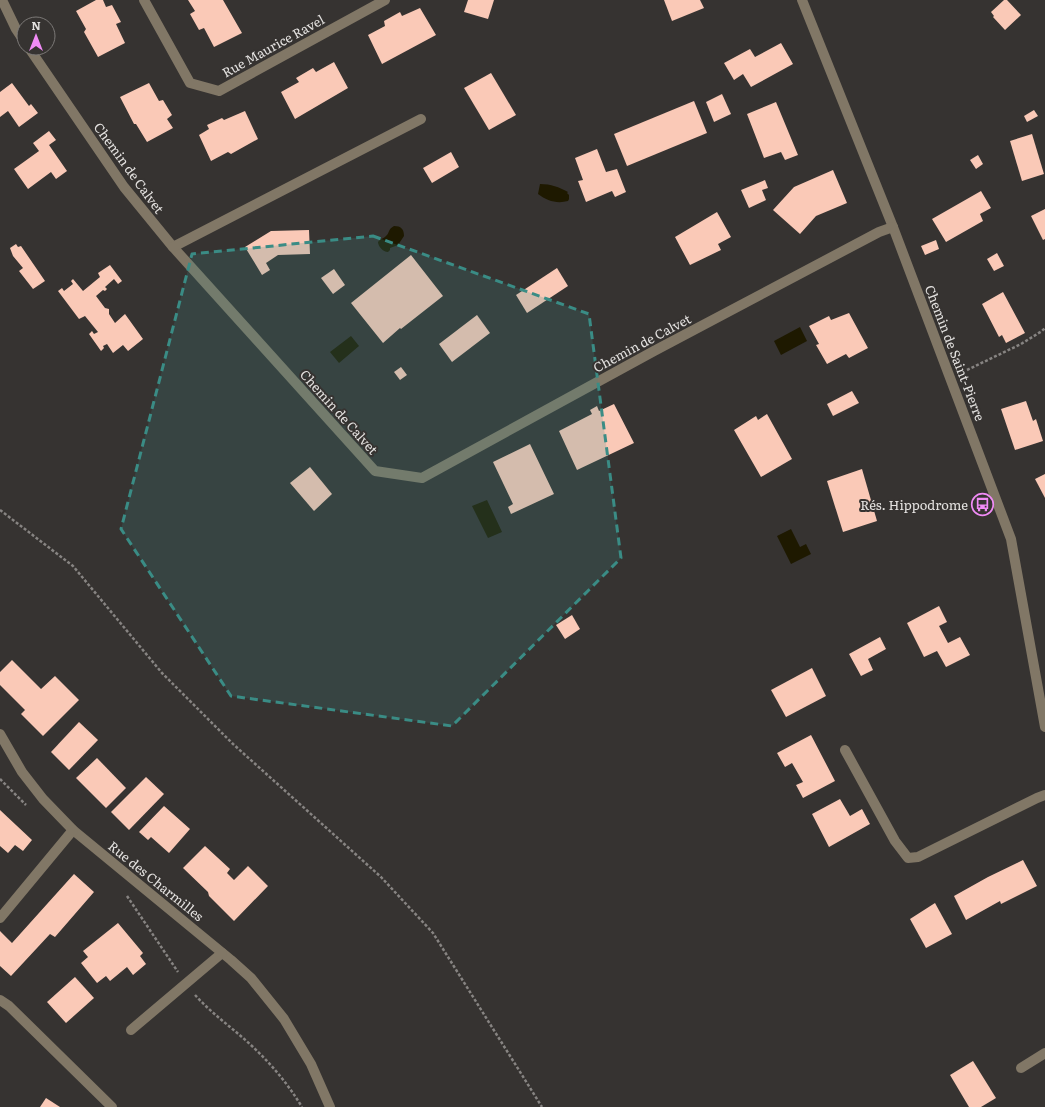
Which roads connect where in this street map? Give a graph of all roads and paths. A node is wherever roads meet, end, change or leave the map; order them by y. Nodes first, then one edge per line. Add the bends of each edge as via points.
1 (2, 0) edge
2 (144, 0) edge
3 (385, 0) edge
4 (802, 0) edge
5 (16, 30) edge
6 (34, 56) edge
7 (421, 119) dead end
8 (893, 227) junction
9 (173, 247) junction
10 (1045, 328) edge
11 (967, 370) dead end
12 (0, 510) edge
13 (1045, 727) edge
14 (0, 734) edge
15 (845, 750) dead end
16 (0, 779) edge
17 (1045, 795) edge
18 (30, 809) dead end
19 (73, 830) junction
20 (124, 892) dead end
21 (0, 918) edge
22 (222, 953) junction
23 (185, 984) junction
24 (0, 1000) edge
25 (130, 1030) dead end
26 (1045, 1053) edge
27 (1021, 1068) dead end
28 (112, 1107) edge
29 (302, 1107) edge
30 (330, 1107) edge
31 (542, 1107) edge

1 - 5 street
2 - 3 street, Rue Maurice Ravel via 190,83 219,91
4 - 8 street, Chemin de Saint-Pierre
6 - 9 street, Chemin de Calvet via 124,187
7 - 9 street
8 - 9 street, Chemin de Calvet via 654,350 422,478 375,471
8 - 13 street, Chemin de Saint-Pierre via 1011,539
10 - 11 path via 1021,344
12 - 31 path via 73,566 162,673 233,744 381,877 433,932
14 - 19 street, Rue des Charmilles via 22,772 43,799
15 - 17 street via 895,841 908,858 918,857
16 - 18 path
19 - 21 street
19 - 22 street, Rue des Charmilles
20 - 23 path
22 - 23 street
22 - 30 street, Rue des Charmilles via 251,978 284,1019 311,1064
23 - 25 street
23 - 29 path via 253,1046 290,1088
24 - 28 street
26 - 27 street

